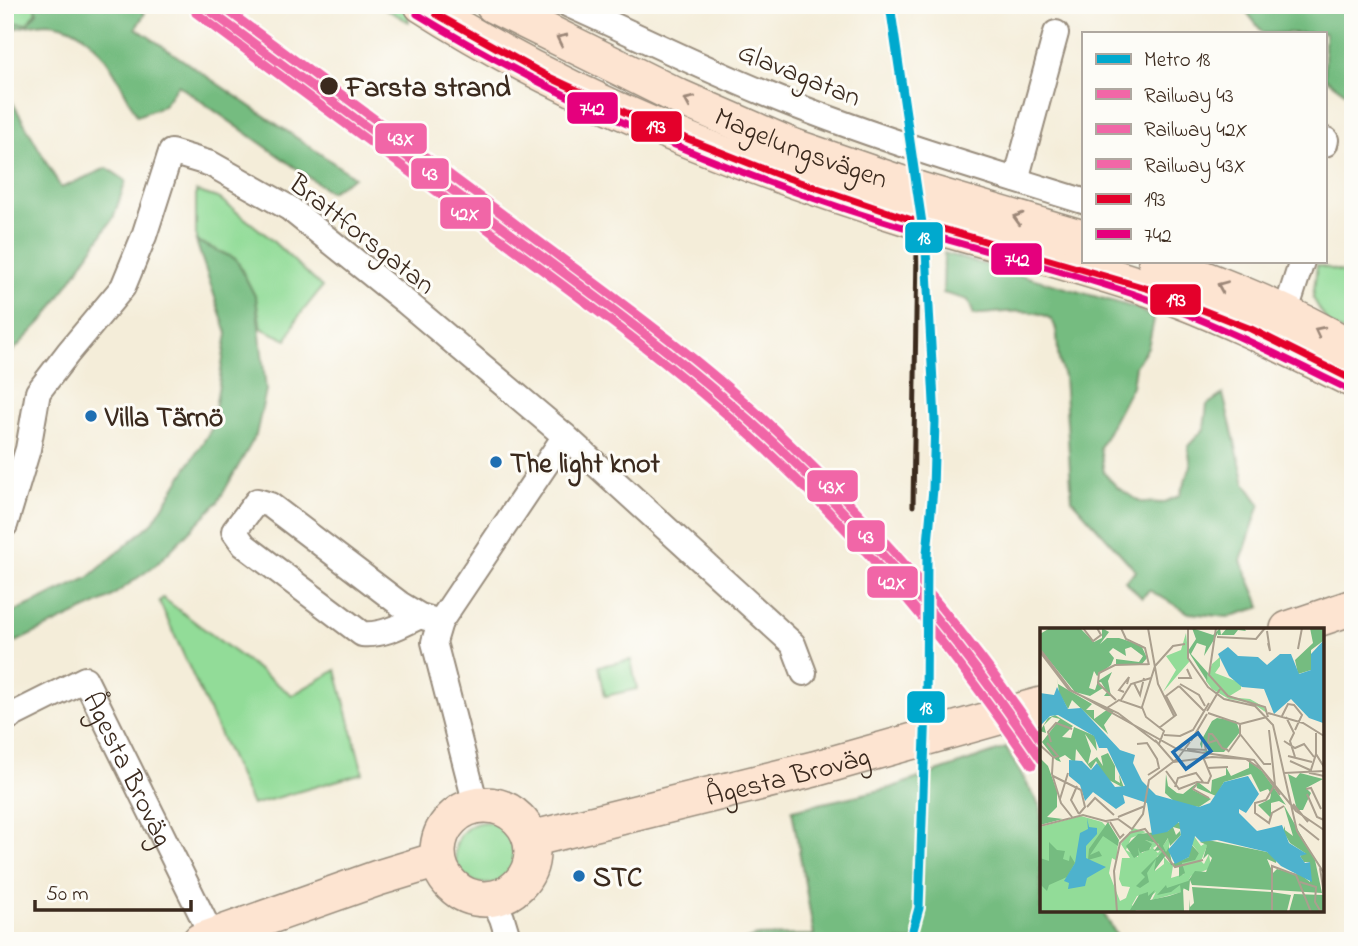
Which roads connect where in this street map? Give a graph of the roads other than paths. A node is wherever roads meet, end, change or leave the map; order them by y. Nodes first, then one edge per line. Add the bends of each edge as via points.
1 (493, 5) edge
2 (569, 5) edge
3 (433, 8) edge
4 (1056, 33) dead end
5 (1016, 180) junction
6 (1082, 201) edge
7 (1082, 238) edge
8 (1159, 262) edge
9 (1298, 262) edge
10 (1285, 313) junction
11 (1353, 349) edge
12 (1353, 380) edge
13 (565, 436) junction
14 (5, 525) edge
15 (1353, 607) edge
16 (430, 619) junction
17 (1291, 628) edge
18 (804, 674) dead end
19 (1040, 705) edge
20 (5, 719) edge
21 (476, 805) junction
22 (531, 839) junction
23 (438, 859) junction
24 (493, 899) junction
25 (206, 938) edge
26 (509, 941) edge

7 -> 1 main road, Magelungsvägen via 789,145 679,97
2 - 5 street, Glavagatan via 764,93 961,165
3 - 12 main road, Magelungsvägen via 550,76 650,124 909,219 1149,289 1251,329
4 - 5 street
5 - 6 street, Glavagatan
10 -> 8 main road
9 - 10 street
11 -> 10 main road
13 - 14 street, Brattforsgatan via 289,208 211,164 171,152 123,287 38,392 28,449
13 - 16 street
13 - 18 street, Brattforsgatan via 793,644
15 - 17 main road
16 - 16 street via 374,635 362,634 244,545 234,531 257,501 270,505 401,604
16 - 21 street
19 - 22 main road, Ågesta Broväg via 814,769
20 - 25 street, Ågesta Broväg via 85,679
21 - 22 main road via 505,808 521,820
21 - 23 main road via 449,819 439,836
22 - 24 main road via 532,859 524,879 514,890
23 - 24 main road via 443,875 456,890
23 - 25 main road, Ågesta Broväg
24 - 26 street

